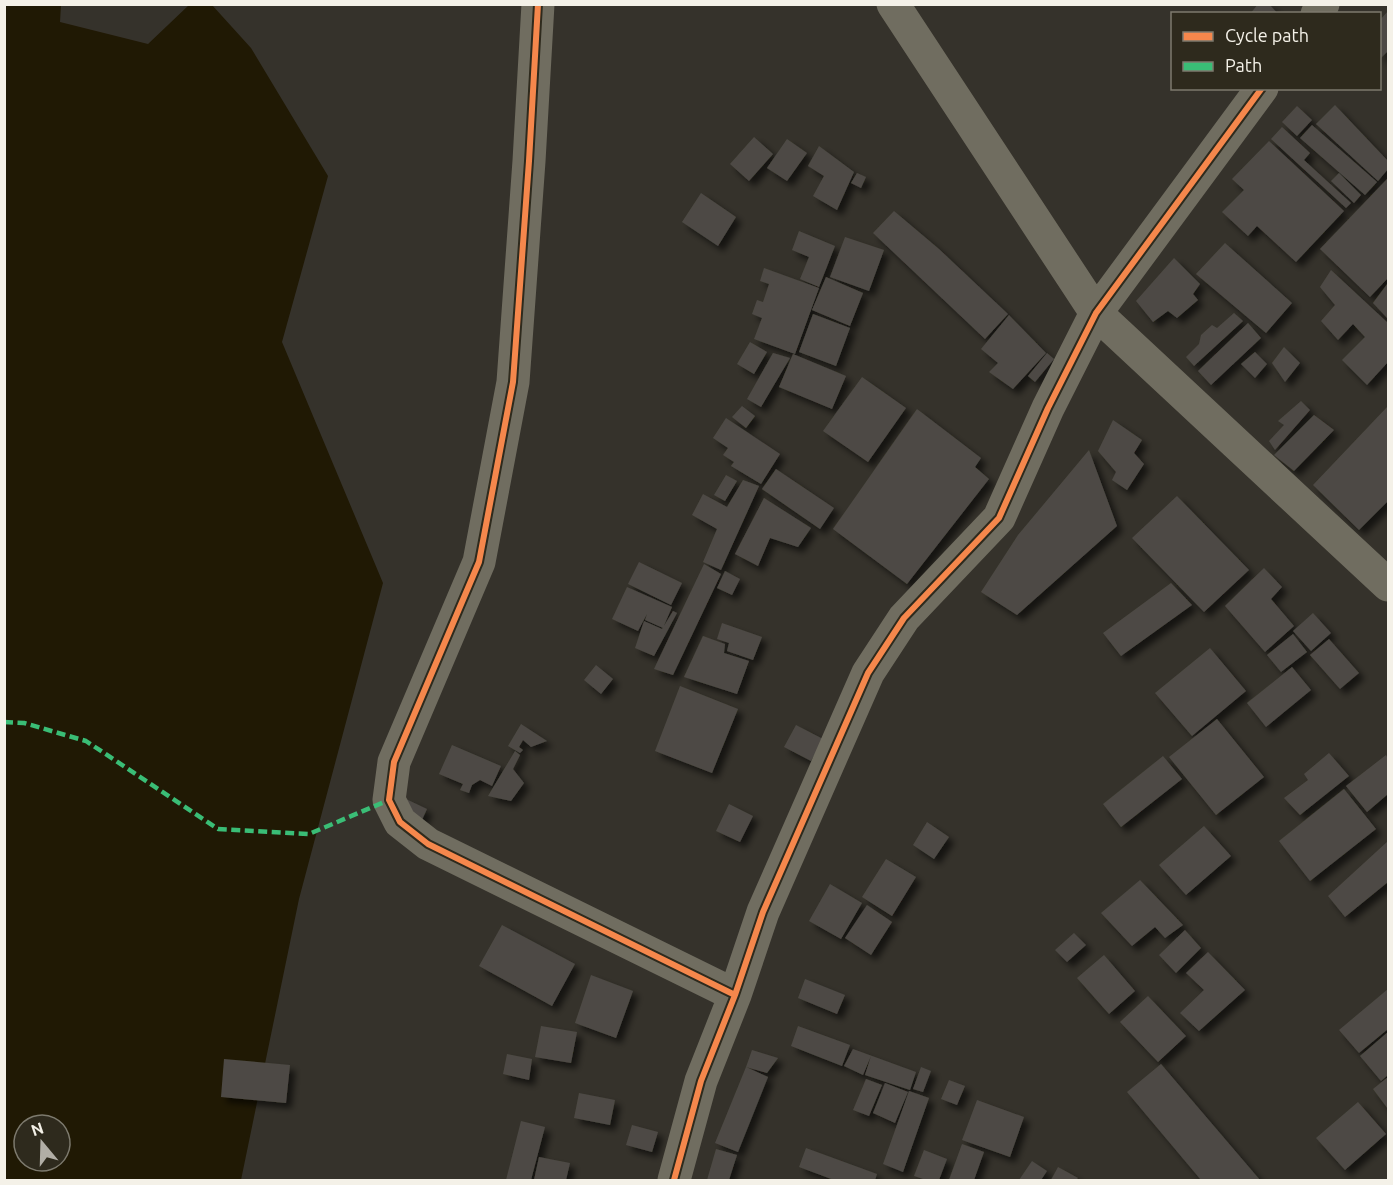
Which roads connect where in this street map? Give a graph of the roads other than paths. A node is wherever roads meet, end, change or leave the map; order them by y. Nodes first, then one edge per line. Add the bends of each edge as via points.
1 (538, 4) edge
2 (893, 4) edge
3 (1261, 90) edge
4 (1096, 313) junction
5 (1389, 585) edge
6 (735, 995) junction
7 (674, 1180) edge

1 - 6 street via 513,382 479,562 394,762 390,800 400,822 428,844
2 - 4 street
3 - 4 street
4 - 5 street
4 - 6 street via 999,518 904,618 868,673 763,912
6 - 7 street via 701,1081

